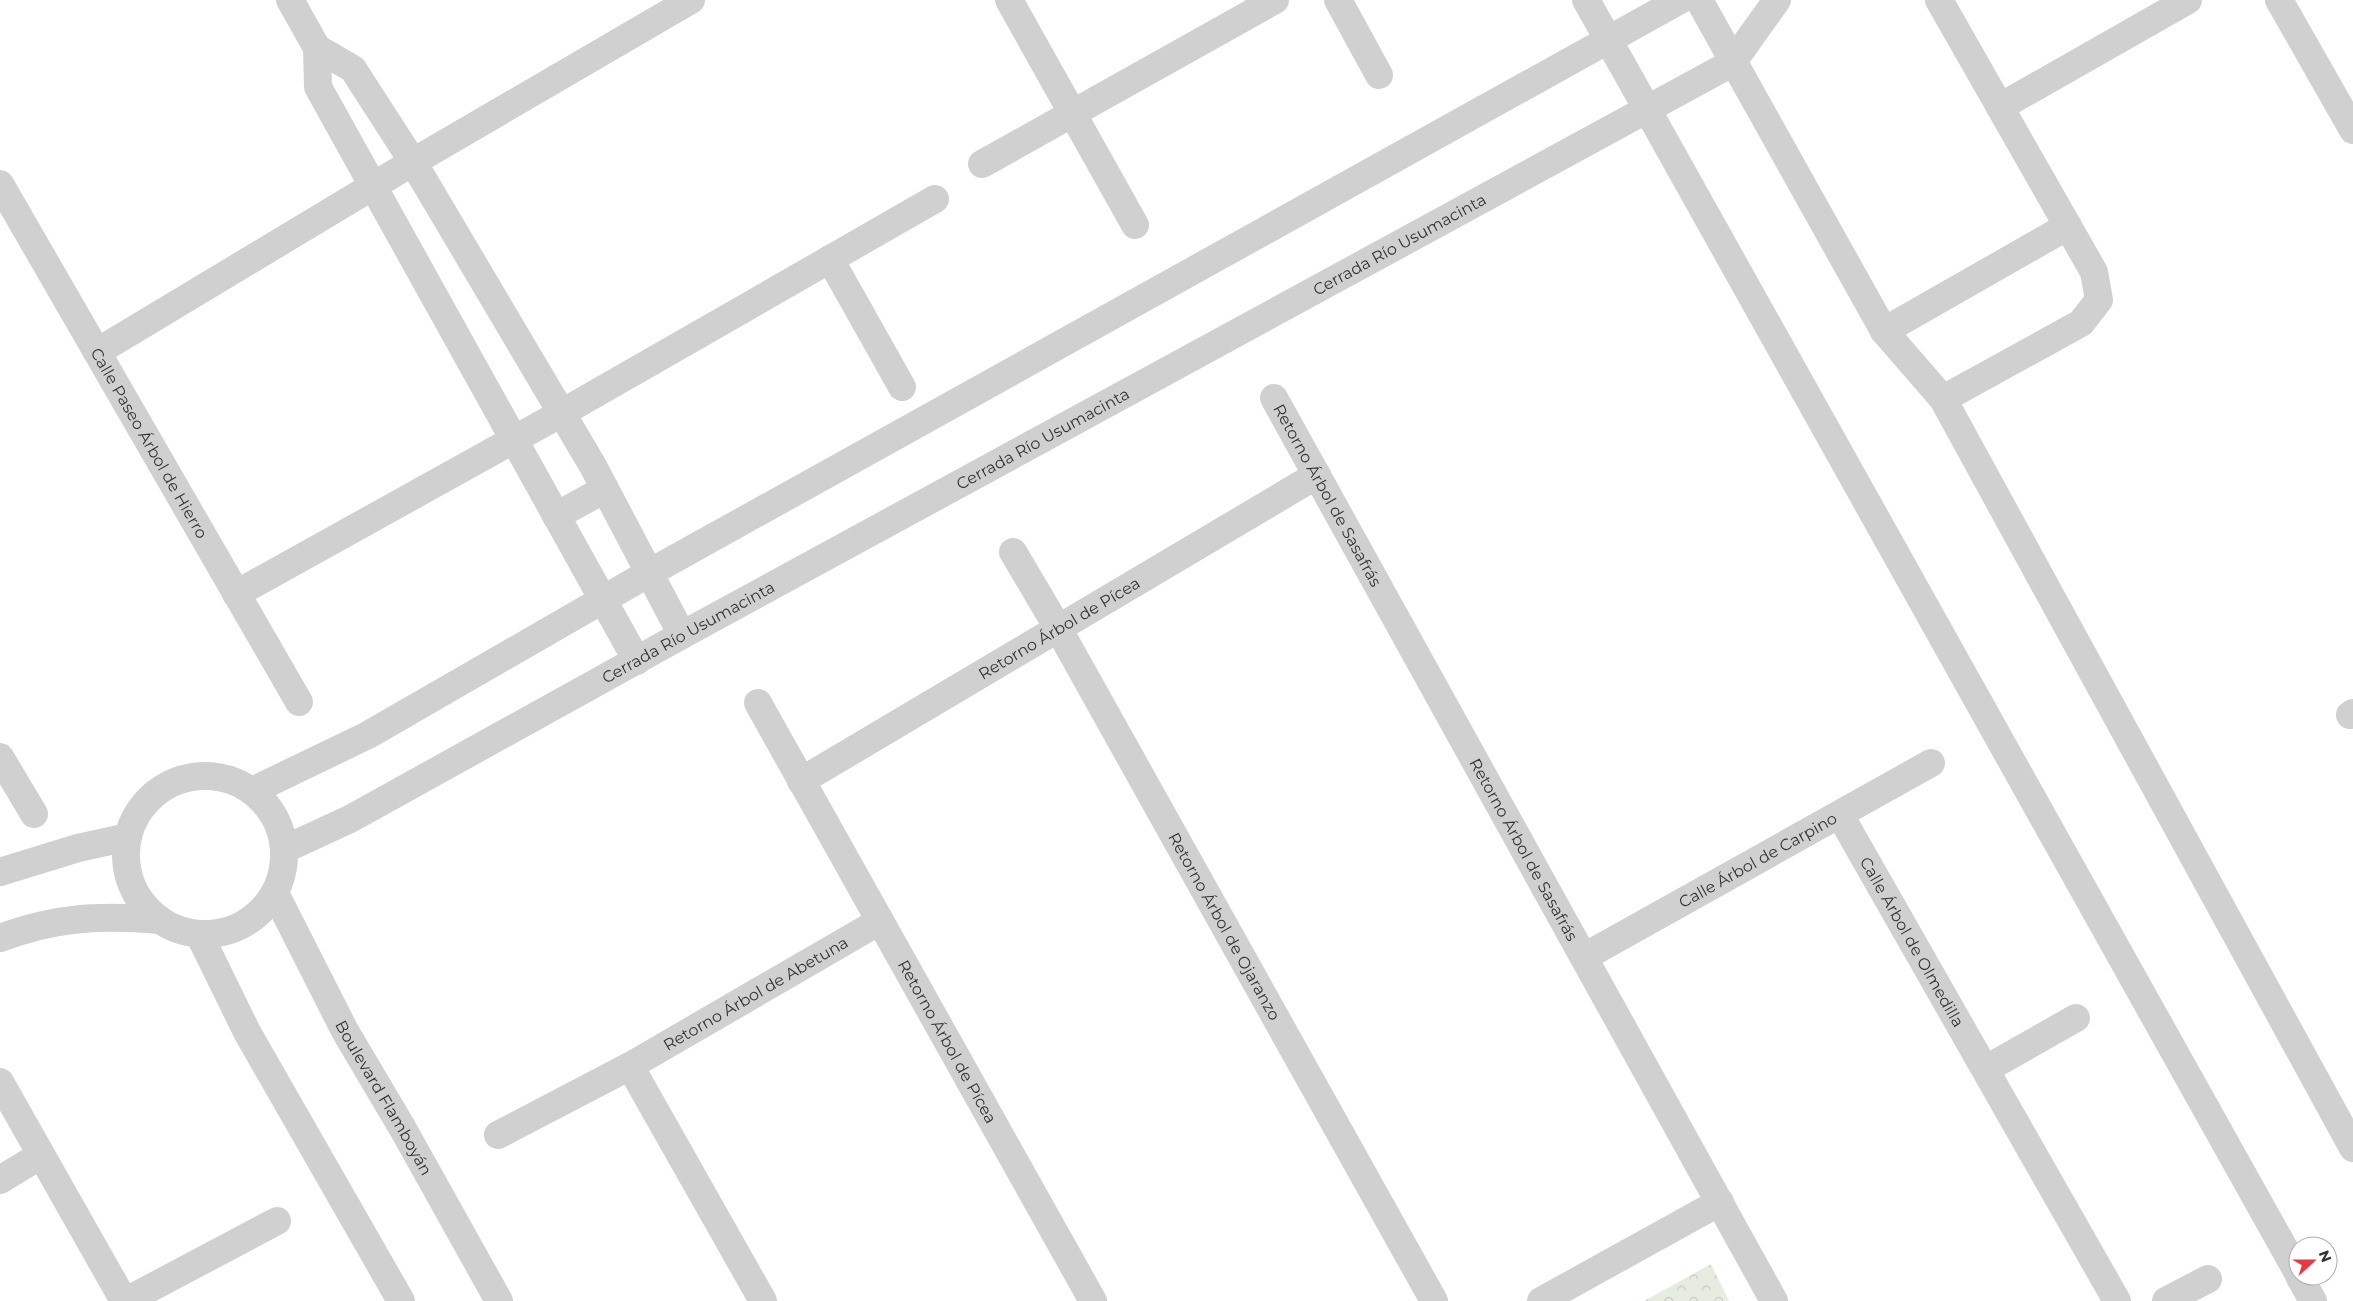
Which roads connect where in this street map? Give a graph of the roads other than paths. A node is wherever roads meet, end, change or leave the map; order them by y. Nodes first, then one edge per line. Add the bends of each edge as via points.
1 (290, 0) edge
2 (1009, 0) edge
3 (1275, 0) edge
4 (1338, 0) edge
5 (1586, 0) edge
6 (1680, 0) edge
7 (1699, 0) edge
8 (1777, 0) edge
9 (1940, 0) edge
10 (2188, 0) edge
11 (2279, 0) edge
12 (680, 3) edge
13 (1608, 40) junction
14 (317, 48) junction
15 (1732, 63) junction
16 (1378, 75) dead end
17 (2000, 107) junction
18 (1646, 109) junction
19 (1072, 113) junction
20 (2353, 130) edge
21 (413, 162) junction
22 (982, 164) dead end
23 (0, 184) edge
24 (374, 187) junction
25 (935, 198) dead end
26 (1135, 225) dead end
27 (2068, 226) junction
28 (830, 259) junction
29 (1884, 331) junction
30 (97, 352) junction
31 (902, 387) dead end
32 (1274, 398) dead end
33 (1943, 399) junction
34 (560, 414) junction
35 (514, 439) junction
36 (1317, 475) junction
37 (605, 489) junction
38 (556, 516) junction
39 (1013, 552) dead end
40 (649, 572) junction
41 (236, 594) junction
42 (603, 600) junction
43 (1058, 628) junction
44 (682, 634) junction
45 (637, 661) junction
46 (299, 702) dead end
47 (758, 704) dead end
48 (0, 757) edge
49 (1932, 763) dead end
50 (802, 781) junction
51 (252, 790) junction
52 (34, 814) dead end
53 (1840, 814) junction
54 (128, 837) junction
55 (285, 849) junction
56 (0, 872) edge
57 (275, 893) junction
58 (160, 920) junction
59 (880, 921) junction
60 (199, 934) junction
61 (0, 938) edge
62 (1584, 958) junction
63 (2076, 1018) dead end
64 (630, 1066) junction
65 (1986, 1068) junction
66 (0, 1082) edge
67 (498, 1135) dead end
68 (2353, 1148) edge
69 (41, 1155) junction
70 (0, 1180) edge
71 (1720, 1202) junction
72 (277, 1221) dead end
73 (2288, 1255) edge
74 (2208, 1279) dead end
75 (2305, 1286) edge
76 (125, 1301) edge
77 (401, 1301) edge
78 (499, 1301) edge
79 (763, 1301) edge
80 (1093, 1301) edge
81 (1434, 1301) edge
82 (1541, 1301) edge
83 (1774, 1301) edge
84 (2117, 1301) edge
85 (2166, 1301) edge
86 (2314, 1301) edge

1 - 14 street
2 - 19 street
3 - 19 street
4 - 16 street
5 - 13 street
6 - 13 street
7 - 15 street
8 - 15 street, Cerrada Río Usumacinta
9 - 17 street
10 - 17 street
11 - 20 street
12 - 21 street
13 - 18 street
13 - 40 street
14 - 21 street via 353,68
14 - 24 street via 318,87
15 - 18 street, Cerrada Río Usumacinta
15 - 29 street
17 - 27 street
18 - 44 street, Cerrada Río Usumacinta
18 - 73 street
19 - 22 street
19 - 26 street
21 - 24 street
21 - 34 street
23 - 30 street, Calle Paseo Árbol de Hierro
24 - 30 street
24 - 35 street
25 - 28 street
27 - 29 street
27 - 33 street via 2094,272 2099,300 2081,322
28 - 31 street
28 - 34 street
29 - 33 street
30 - 41 street, Calle Paseo Árbol de Hierro
32 - 36 street, Retorno Árbol de Sasafrás
33 - 68 street
34 - 35 street
34 - 37 street
35 - 38 street
35 - 41 street
36 - 43 street, Retorno Árbol de Pícea
36 - 62 street, Retorno Árbol de Sasafrás
37 - 38 street
37 - 40 street
38 - 42 street
39 - 43 street, Retorno Árbol de Ojaranzo
40 - 42 street
40 - 44 street
41 - 46 street, Calle Paseo Árbol de Hierro
42 - 45 street
42 - 51 street via 368,735
43 - 50 street, Retorno Árbol de Pícea
43 - 81 street, Retorno Árbol de Ojaranzo
44 - 45 street, Cerrada Río Usumacinta
45 - 55 street, Cerrada Río Usumacinta via 350,819
47 - 50 street, Retorno Árbol de Pícea
48 - 52 street
49 - 53 street, Calle Árbol de Carpino
50 - 59 street, Retorno Árbol de Pícea
51 - 54 street via 233,779 188,776 149,798 136,816
51 - 55 street via 269,806 280,826
53 - 62 street, Calle Árbol de Carpino
53 - 65 street, Calle Árbol de Olmedilla
54 - 56 street via 78,848
54 - 58 street via 126,860 131,884 142,904
55 - 57 street via 284,872
57 - 60 street via 262,912 243,926 221,933
57 - 78 street, Boulevard Flamboyán via 345,1031 404,1129
58 - 60 street via 185,932
58 - 61 street via 80,918 30,927
59 - 64 street, Retorno Árbol de Abetuna
59 - 80 street, Retorno Árbol de Pícea
60 - 77 street via 247,1032
62 - 71 street, Retorno Árbol de Sasafrás
63 - 65 street
64 - 67 street, Retorno Árbol de Abetuna
64 - 79 street
65 - 84 street, Calle Árbol de Olmedilla
66 - 69 street
69 - 70 street
69 - 76 street
71 - 82 street
71 - 83 street, Retorno Árbol de Sasafrás
72 - 76 street
74 - 85 street
75 - 86 street

